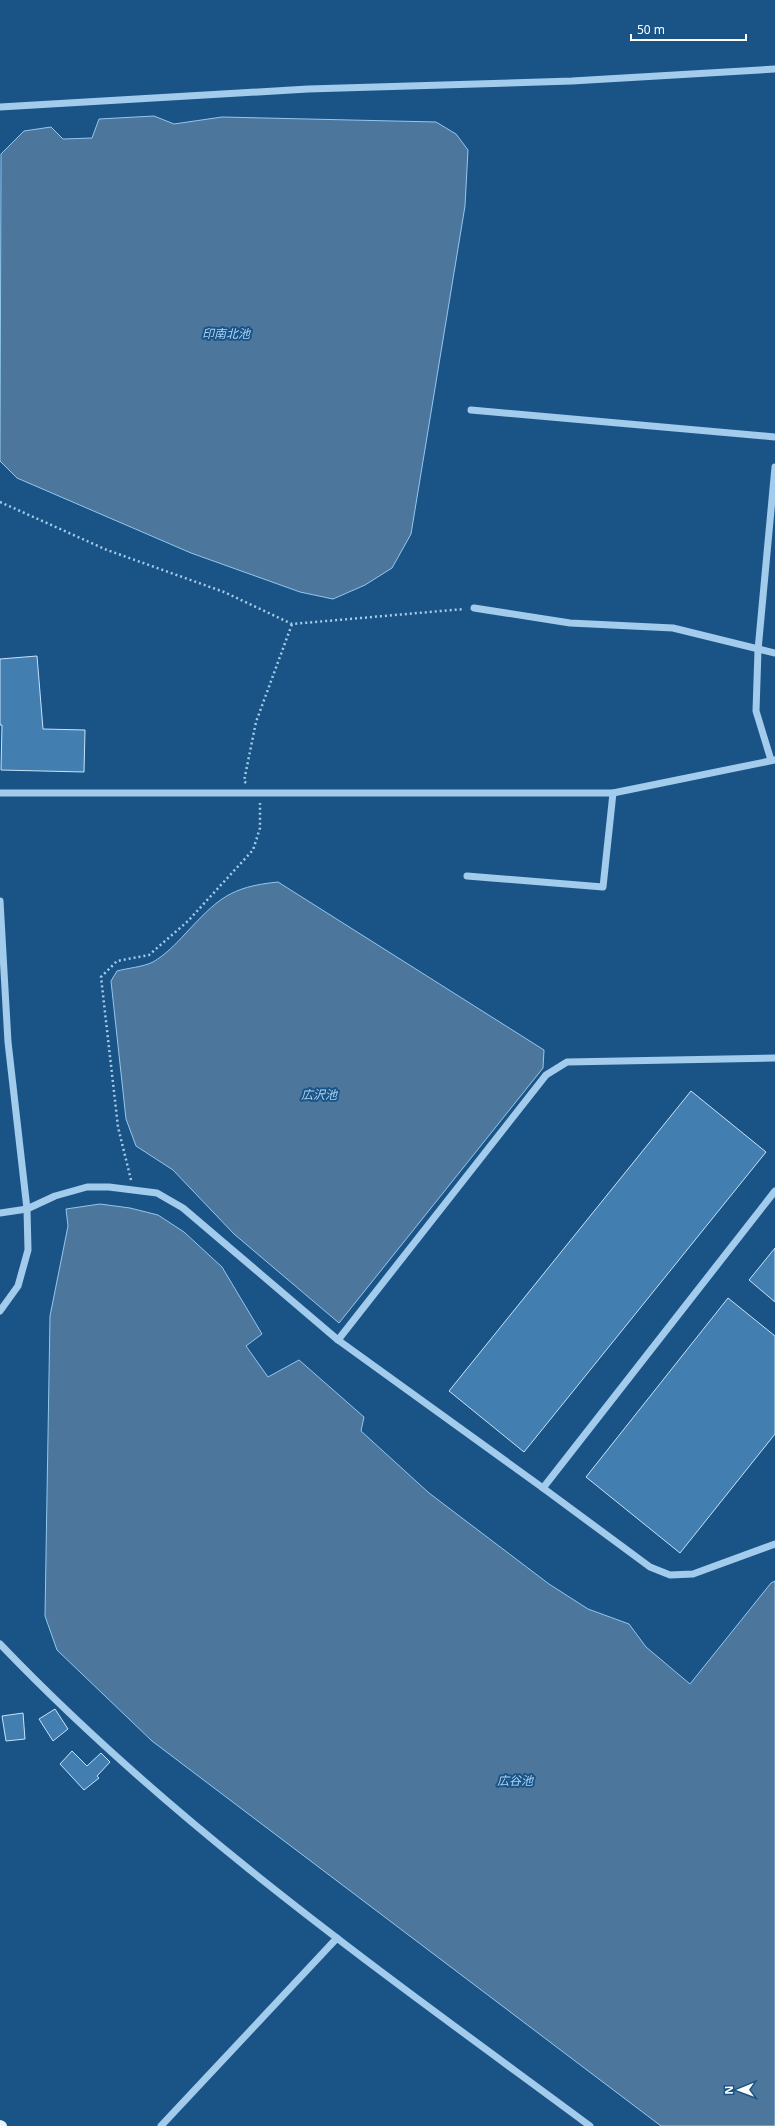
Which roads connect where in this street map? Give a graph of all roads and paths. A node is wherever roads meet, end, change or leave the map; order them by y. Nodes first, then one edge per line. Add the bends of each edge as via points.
1 (775, 69) edge
2 (0, 107) edge
3 (471, 410) dead end
4 (775, 436) edge
5 (775, 467) edge
6 (0, 502) edge
7 (474, 608) joint
8 (292, 624) junction
9 (758, 650) junction
10 (775, 653) edge
11 (773, 760) edge
12 (0, 793) edge
13 (260, 793) junction
14 (613, 793) junction
15 (467, 876) dead end
16 (0, 901) edge
17 (775, 1058) edge
18 (134, 1189) junction
19 (775, 1191) edge
20 (27, 1209) junction
21 (0, 1213) edge
22 (0, 1311) edge
23 (338, 1340) junction
24 (543, 1488) junction
25 (775, 1544) edge
26 (0, 1644) edge
27 (3, 1652) edge
28 (337, 1938) junction
29 (161, 2126) edge
30 (590, 2126) edge

1 - 2 street via 572,81 308,89
3 - 4 street
5 - 9 street
6 - 8 path via 107,550 224,592
7 - 8 path
7 - 9 street via 570,623 673,628
8 - 13 path via 256,722 244,781
9 - 10 street
9 - 11 street via 756,711
11 - 14 street
12 - 13 street
13 - 14 street
13 - 18 path via 260,828 253,850 188,920 149,955 117,961 101,977 118,1127
14 - 15 street via 603,887
16 - 20 street via 8,1042
17 - 23 street via 567,1062 546,1075
18 - 20 street via 87,1188 55,1196
18 - 23 street via 157,1193 183,1208
19 - 24 street
20 - 21 street
20 - 22 street via 28,1250 18,1286
23 - 24 street
24 - 25 street via 650,1567 670,1575 692,1574
26 - 27 street
27 - 28 street via 187,1819
28 - 29 street
28 - 30 street

